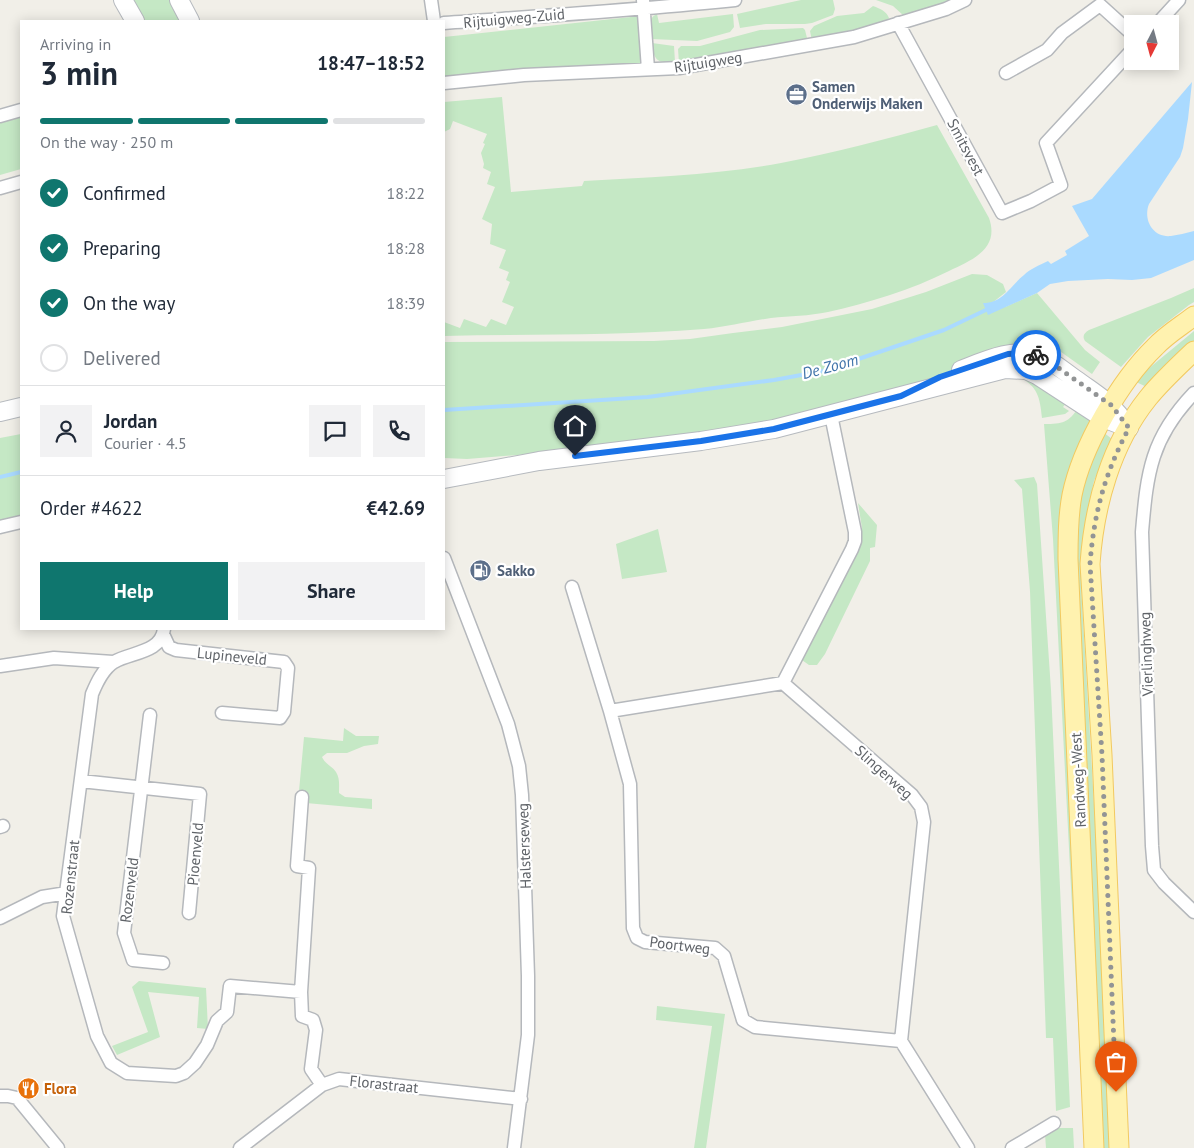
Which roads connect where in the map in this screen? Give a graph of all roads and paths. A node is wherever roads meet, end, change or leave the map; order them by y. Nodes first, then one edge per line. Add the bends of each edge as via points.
1 (124, 0) edge
2 (178, 0) edge
3 (431, 0) edge
4 (735, 0) edge
5 (965, 0) edge
6 (1179, 0) edge
7 (643, 5) edge
8 (1165, 15) edge
9 (134, 20) edge
10 (189, 20) edge
11 (434, 20) edge
12 (445, 23) edge
13 (898, 23) junction
14 (1124, 27) edge
15 (1124, 59) edge
16 (648, 69) junction
17 (1006, 73) dead end
18 (445, 83) edge
19 (20, 110) edge
20 (0, 116) edge
21 (20, 182) edge
22 (0, 188) edge
23 (1194, 316) edge
24 (1194, 352) edge
25 (1194, 393) edge
26 (20, 407) edge
27 (0, 412) edge
28 (1107, 412) junction
29 (832, 420) junction
30 (1129, 428) junction
31 (445, 467) edge
32 (478, 472) junction
33 (445, 479) edge
34 (20, 522) edge
35 (0, 527) edge
36 (445, 561) edge
37 (572, 587) dead end
38 (163, 631) edge
39 (113, 662) junction
40 (0, 666) edge
41 (783, 683) junction
42 (610, 711) junction
43 (222, 713) dead end
44 (150, 715) dead end
45 (81, 781) junction
46 (142, 789) junction
47 (302, 797) dead end
48 (67, 893) junction
49 (1194, 912) edge
50 (189, 913) dead end
51 (0, 918) edge
52 (163, 963) dead end
53 (301, 992) junction
54 (901, 1041) junction
55 (322, 1085) junction
56 (0, 1096) edge
57 (521, 1099) junction
58 (1054, 1123) dead end
59 (58, 1148) edge
60 (240, 1148) edge
61 (514, 1148) edge
62 (968, 1148) edge
63 (1012, 1148) edge
64 (1094, 1148) edge
65 (1119, 1148) edge

1 - 9 main road
2 - 10 main road
3 - 11 street
4 - 7 street, Rijtuigweg-Zuid
5 - 13 street, Rijtuigweg
6 - 8 street
7 - 12 street, Rijtuigweg-Zuid
7 - 16 street
13 - 15 street, Smitsvest via 1002,213 1061,185 1046,143
13 - 16 street, Rijtuigweg via 806,47 679,68
14 - 17 street via 1100,6 1062,33 1047,50
16 - 18 street, Rijtuigweg via 531,74
19 - 20 street
21 - 22 street
23 - 28 main road, Randweg-West via 1156,346 1135,369
24 - 30 main road, Randweg-West via 1148,399
25 - 49 street, Vierlinghweg via 1179,408 1162,434 1151,463 1142,532 1154,870
26 - 27 main road
28 - 29 main road via 1046,359 1020,353 940,377 901,396
28 - 30 main road
28 - 64 main road, Randweg-West via 1078,473 1072,494 1068,537
29 - 32 main road
29 - 41 street via 855,542
30 - 65 main road, Randweg-West via 1104,483 1092,533 1090,564
31 - 32 main road
32 - 33 main road
34 - 35 street
36 - 57 street, Halsterseweg via 508,724 519,766 528,976 528,1035
37 - 42 street, Poortweg
38 - 39 street, Rozenstraat via 155,646
38 - 43 street, Lupineveld via 170,648 176,650 284,662 288,668 284,712 280,718
39 - 40 street via 54,658
39 - 45 street, Rozenstraat via 99,677 92,694
41 - 42 street
41 - 54 street, Slingerweg via 912,796 920,807 924,822
42 - 54 street, Poortweg via 630,784 633,928 637,938 645,942 715,948 724,956 743,1020 755,1027
44 - 46 street
45 - 46 street
45 - 48 street, Rozenstraat
46 - 50 street, Pioenveld via 200,794
46 - 52 street, Rozenveld via 124,933 133,960
47 - 53 street via 297,866 309,868
48 - 51 street via 42,897
48 - 53 street, Rozenstraat via 63,916 97,1036 111,1063 127,1073 176,1076 195,1063 217,1021 227,1012 230,986
53 - 55 street via 302,1016 313,1020 316,1030 311,1069
54 - 62 street
55 - 57 street, Florastraat via 339,1079
55 - 60 street, Florastraat
56 - 59 street via 17,1098
57 - 61 street, Halsterseweg
58 - 63 street

